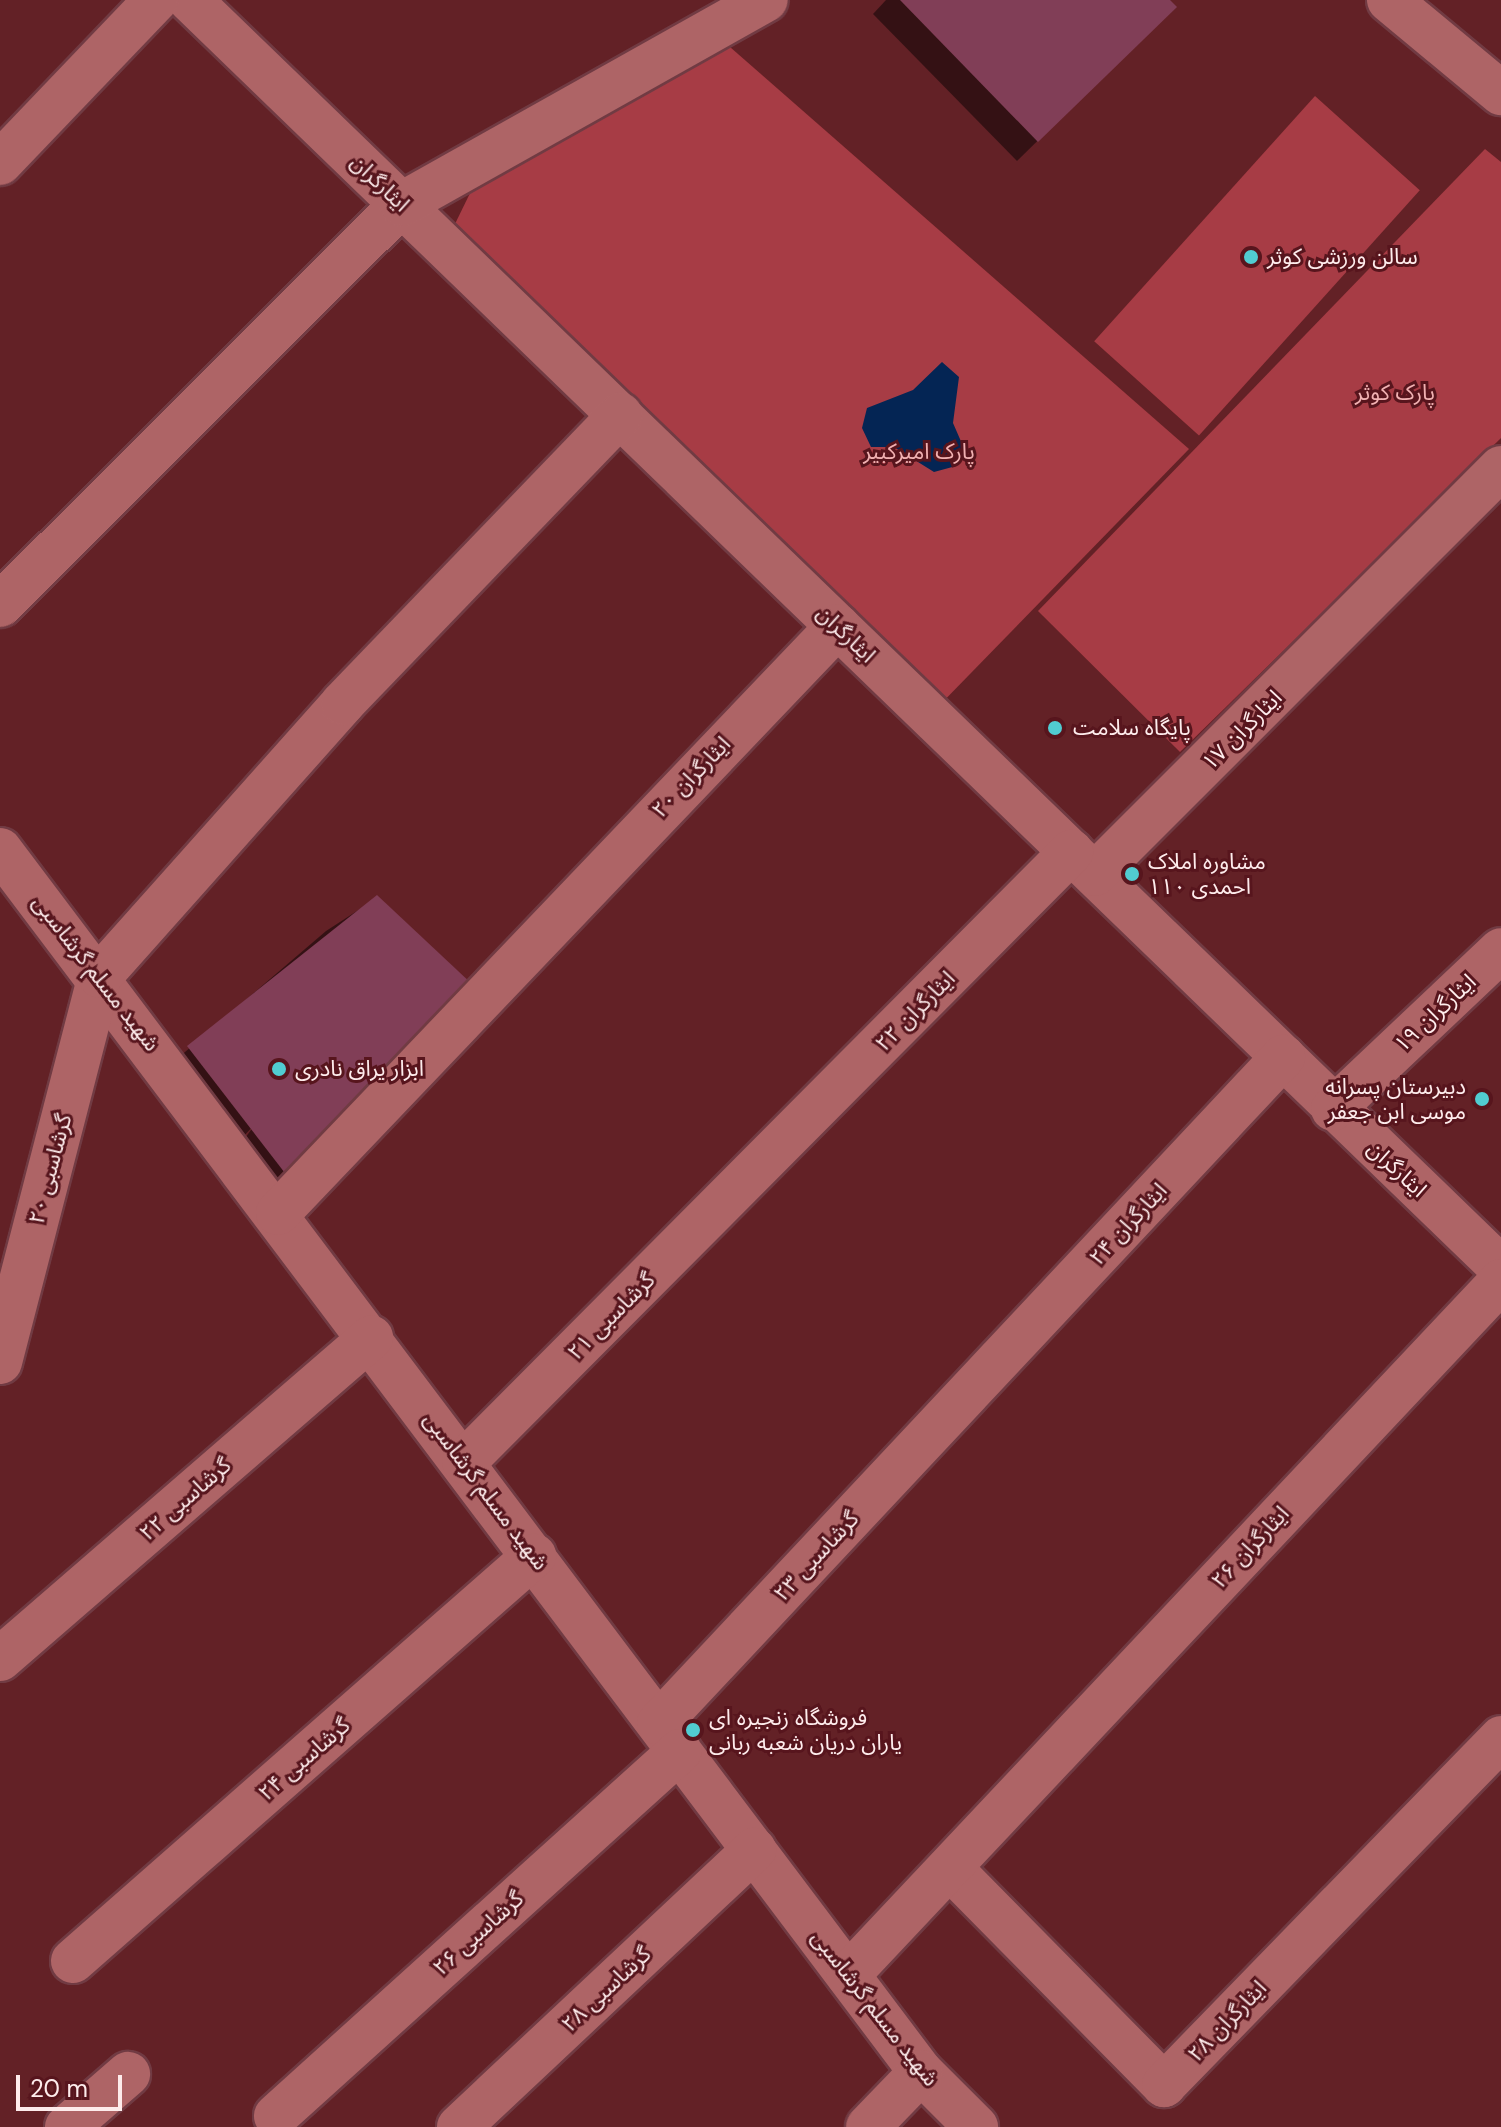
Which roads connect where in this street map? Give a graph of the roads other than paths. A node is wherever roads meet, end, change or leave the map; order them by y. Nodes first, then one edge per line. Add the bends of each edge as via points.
1 (156, 0) edge
2 (1389, 0) edge
3 (201, 4) edge
4 (760, 4) edge
5 (1501, 93) edge
6 (0, 163) edge
7 (402, 204) junction
8 (620, 415) junction
9 (1501, 468) edge
10 (0, 605) edge
11 (838, 626) junction
12 (0, 850) edge
13 (1083, 863) junction
14 (1501, 950) edge
15 (100, 976) junction
16 (1283, 1057) junction
17 (1333, 1109) junction
18 (758, 1170) joint
19 (278, 1213) junction
20 (1501, 1268) edge
21 (1501, 1281) edge
22 (371, 1338) junction
23 (0, 1362) edge
24 (973, 1390) joint
25 (464, 1462) junction
26 (534, 1556) junction
27 (0, 1659) edge
28 (670, 1737) junction
29 (1501, 1738) edge
30 (754, 1850) junction
31 (950, 1868) junction
32 (73, 1961) dead end
33 (848, 1975) junction
34 (921, 2072) junction
35 (128, 2074) dead end
36 (276, 2116) dead end
37 (67, 2127) edge
38 (459, 2127) edge
39 (868, 2127) edge
40 (976, 2127) edge

1 - 6 street
2 - 5 street
3 - 7 street, ایثارگران
4 - 7 street
7 - 8 street, ایثارگران
7 - 10 street
8 - 11 street, ایثارگران
8 - 15 street via 343,703
9 - 13 street, ایثارگران ۱۷ via 1388,585
11 - 13 street, ایثارگران
11 - 19 street, ایثارگران ۲۰
12 - 15 street, شهید مسلم گرشاسبی
13 - 16 street, ایثارگران
13 - 18 street, ایثارگران ۲۲
14 - 17 street, ایثارگران ۱۹
15 - 19 street, شهید مسلم گرشاسبی
15 - 23 street, گرشاسبی ۲۰
16 - 17 street, ایثارگران
16 - 24 street, ایثارگران ۲۴
17 - 20 street, ایثارگران
18 - 25 street, گرشاسبی ۲۱
19 - 22 street, شهید مسلم گرشاسبی
21 - 31 street, ایثارگران ۲۶
22 - 25 street, شهید مسلم گرشاسبی
22 - 27 street, گرشاسبی ۲۲
24 - 28 street, گرشاسبی ۲۳
25 - 26 street, شهید مسلم گرشاسبی
26 - 28 street, شهید مسلم گرشاسبی
26 - 32 street, گرشاسبی ۲۴
28 - 30 street, شهید مسلم گرشاسبی
28 - 36 street, گرشاسبی ۲۶
29 - 31 street, ایثارگران ۲۸ via 1164,2085
30 - 33 street, شهید مسلم گرشاسبی
30 - 38 street, گرشاسبی ۲۸
31 - 33 street, ایثارگران ۲۶
33 - 34 street, شهید مسلم گرشاسبی
34 - 39 street
34 - 40 street, شهید مسلم گرشاسبی
35 - 37 street

